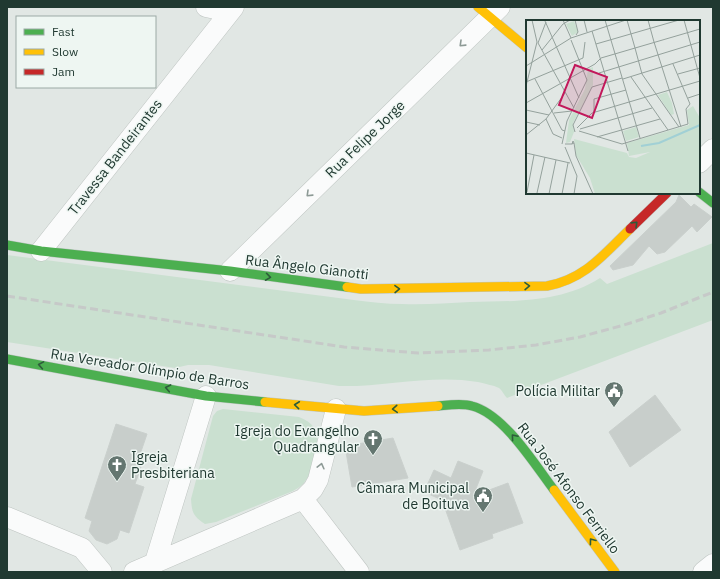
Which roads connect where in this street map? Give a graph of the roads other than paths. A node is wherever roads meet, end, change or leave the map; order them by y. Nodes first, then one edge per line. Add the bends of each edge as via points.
1 (206, 7) edge
2 (232, 9) edge
3 (489, 10) edge
4 (526, 47) edge
5 (713, 149) edge
6 (700, 162) edge
7 (700, 193) edge
8 (666, 194) edge
9 (713, 203) edge
10 (7, 245) edge
11 (41, 250) junction
12 (230, 271) junction
13 (7, 360) edge
14 (206, 396) junction
15 (336, 409) junction
16 (304, 499) junction
17 (7, 517) edge
18 (155, 562) junction
19 (713, 564) edge
20 (102, 572) edge
21 (134, 572) edge
22 (359, 572) edge
23 (616, 572) edge
24 (703, 572) edge

1 - 2 street
2 - 11 street, Travessa Bandeirantes
3 - 4 street
3 -> 12 street, Rua Felipe Jorge
5 - 6 street
7 - 9 street
12 -> 8 street, Rua Ângelo Gianotti via 361,289 558,284 589,269
10 - 11 street, Rua Ângelo Gianotti
11 - 12 street, Rua Ângelo Gianotti
14 -> 13 street, Rua Vereador Olímpio de Barros
15 -> 14 street, Rua Vereador Olímpio de Barros
14 - 18 street
16 -> 15 street via 318,480
23 -> 15 street, Rua José Afonso Ferriello via 514,437 500,422 486,413 472,406 457,405 364,411
16 - 18 street
16 - 22 street
17 - 20 street via 82,548
18 - 21 street
19 - 24 street

